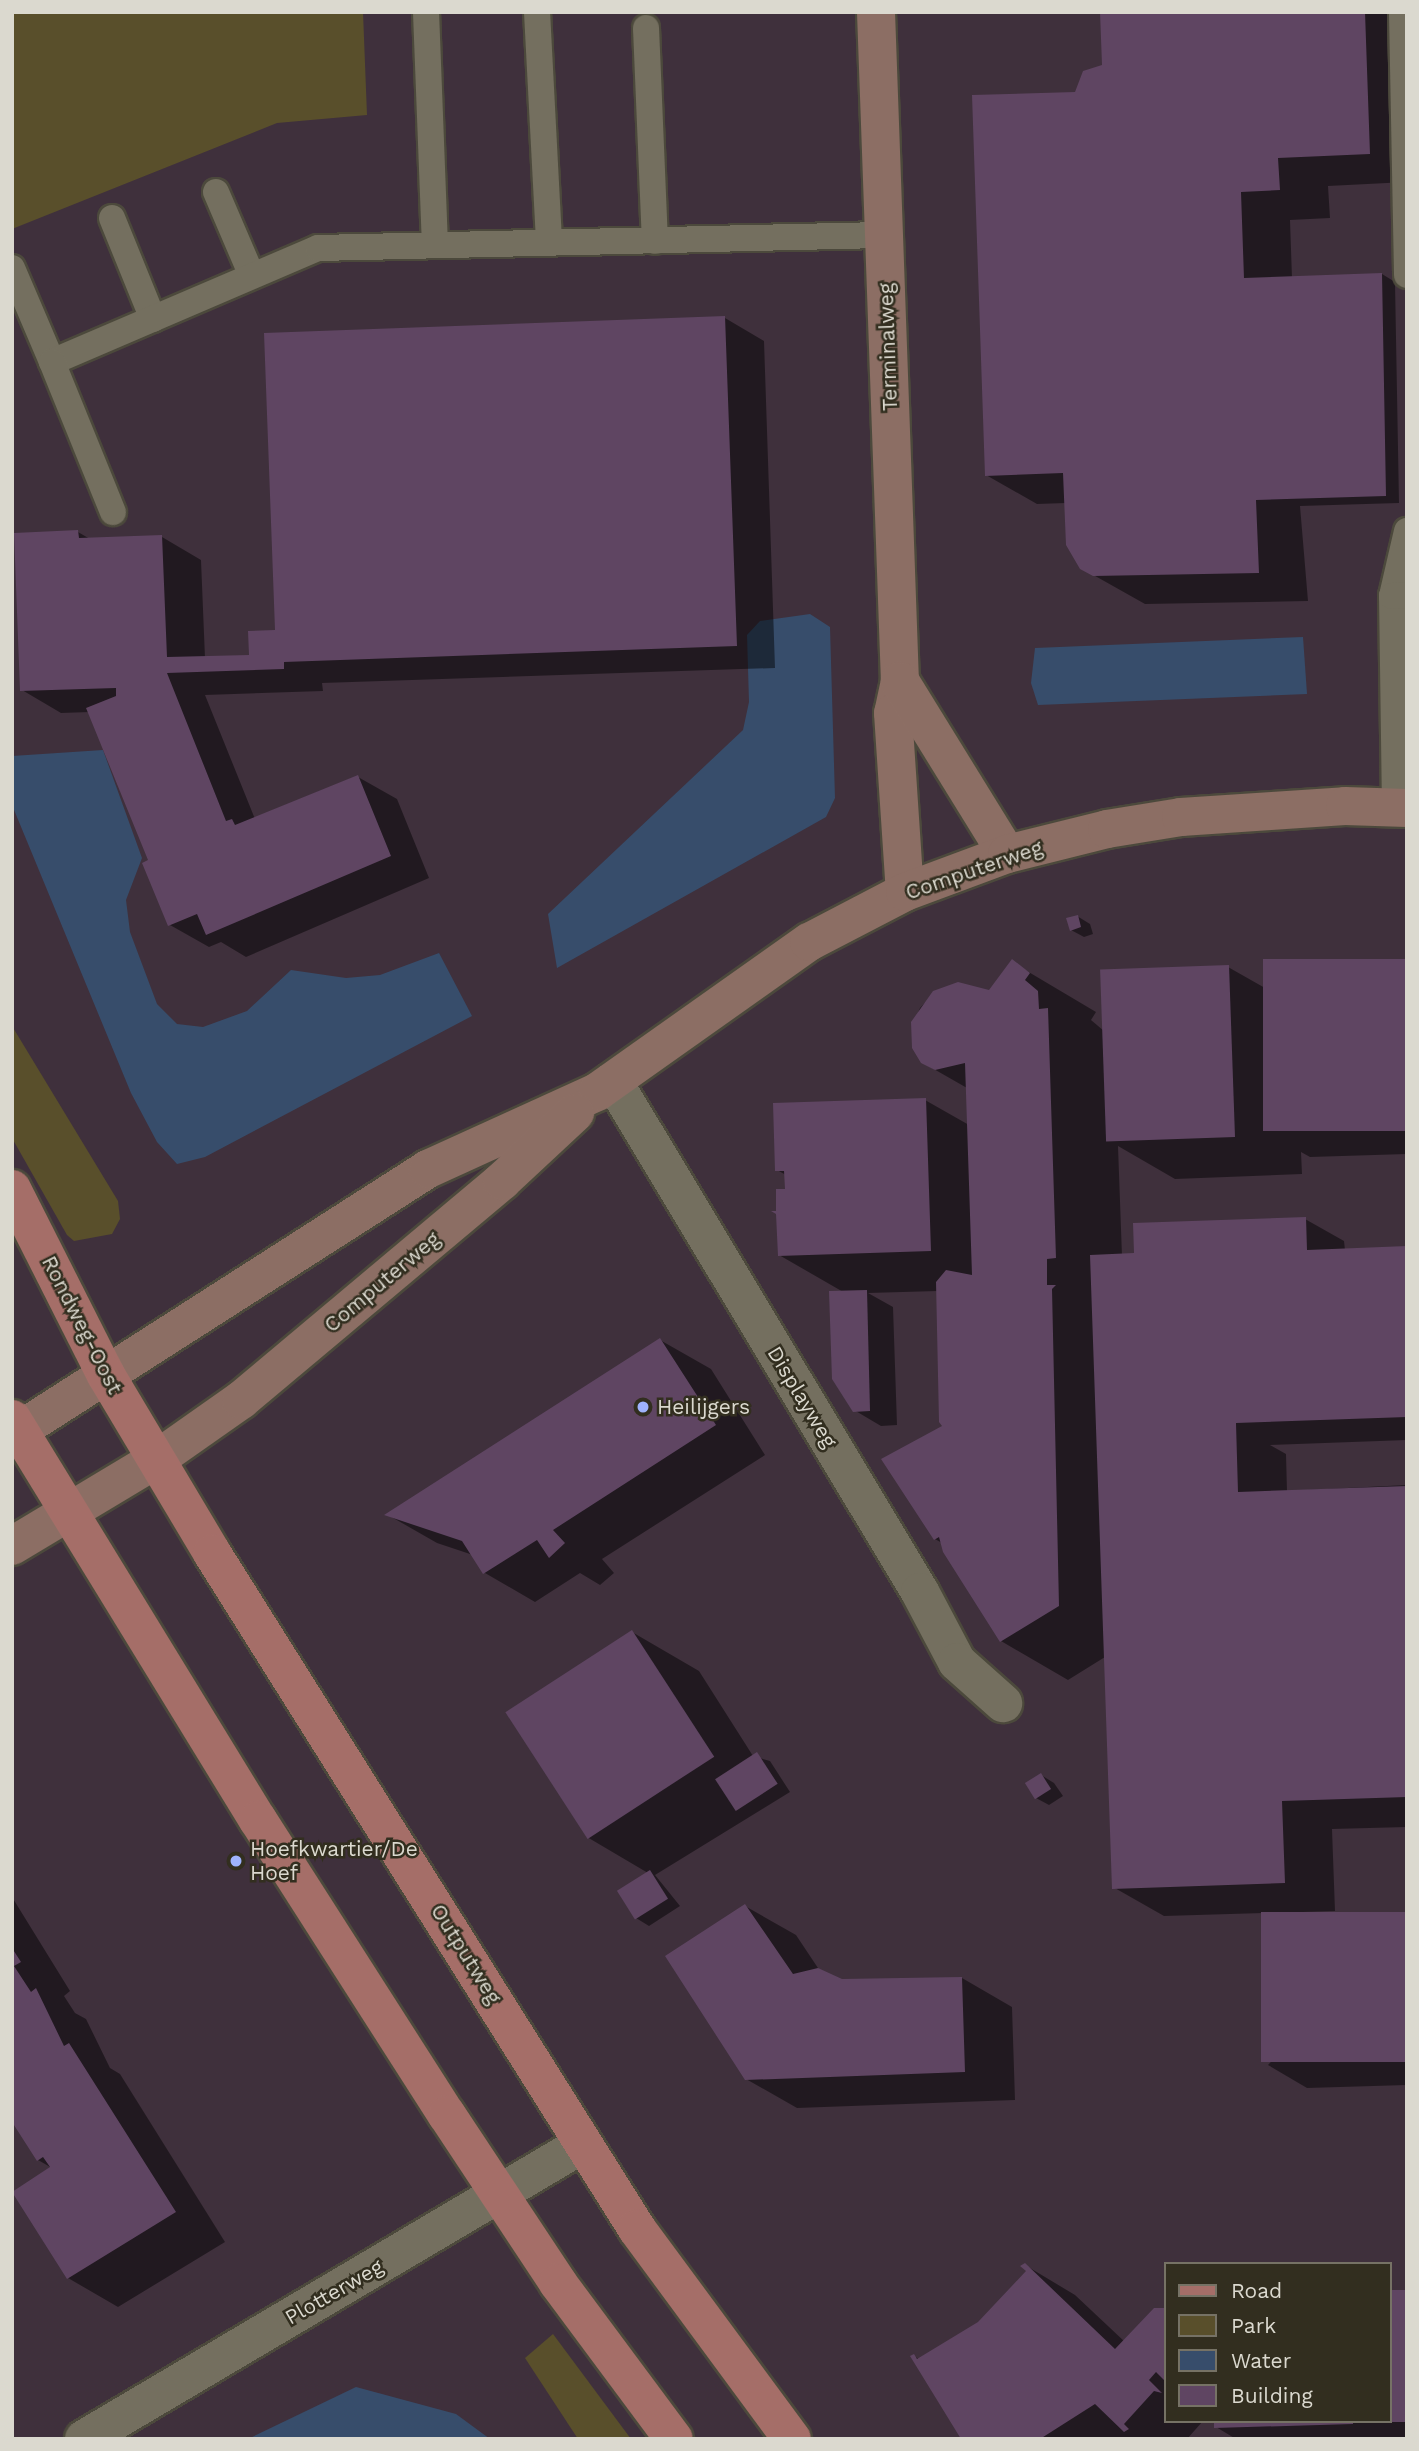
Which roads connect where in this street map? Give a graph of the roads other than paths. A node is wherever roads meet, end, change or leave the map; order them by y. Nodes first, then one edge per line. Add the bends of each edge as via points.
1 (426, 12) edge
2 (537, 12) edge
3 (876, 12) edge
4 (1402, 12) edge
5 (646, 28) dead end
6 (216, 192) dead end
7 (112, 218) dead end
8 (884, 235) junction
9 (655, 241) junction
10 (550, 242) junction
11 (435, 243) junction
12 (12, 268) edge
13 (1407, 275) edge
14 (252, 276) junction
15 (153, 319) junction
16 (52, 362) junction
17 (113, 512) dead end
18 (1407, 531) edge
19 (1399, 595) edge
20 (900, 681) junction
21 (1401, 808) edge
22 (1007, 854) junction
23 (905, 892) junction
24 (605, 1087) junction
25 (12, 1189) edge
26 (106, 1375) junction
27 (14, 1428) edge
28 (157, 1459) junction
29 (67, 1513) junction
30 (12, 1546) edge
31 (1003, 1703) dead end
32 (583, 2144) junction
33 (499, 2194) junction
34 (83, 2439) edge
35 (674, 2439) edge
36 (792, 2439) edge

1 - 11 lane
2 - 10 lane
3 - 8 street, Terminalweg
4 - 13 lane
5 - 9 lane
6 - 14 lane
7 - 15 lane
8 - 9 lane
8 - 20 street, Terminalweg
9 - 10 lane
10 - 11 lane
11 - 14 lane via 318,248
12 - 16 lane
14 - 15 lane
15 - 16 lane
16 - 17 lane
18 - 19 lane
19 - 21 lane
20 - 22 street, Terminalweg
20 - 23 street, Terminalweg via 893,713
21 - 22 street, Computerweg via 1345,806 1181,817 1107,829
22 - 23 street, Computerweg
23 - 24 street, Computerweg via 809,942
24 - 26 street, Computerweg via 428,1169
24 - 28 street, Computerweg via 502,1181 241,1400
24 - 31 street, Displayweg via 920,1592 957,1662
25 - 26 main road, Rondweg-Oost
26 - 27 street, Computerweg
26 - 28 main road, Rondweg-Oost
27 - 29 main road
28 - 29 street, Computerweg
28 - 32 main road, Outputweg
29 - 30 street, Computerweg
29 - 33 main road
32 - 33 street, Plotterweg
32 - 36 main road, Outputweg via 637,2229
33 - 34 street, Plotterweg
33 - 35 main road via 558,2283

